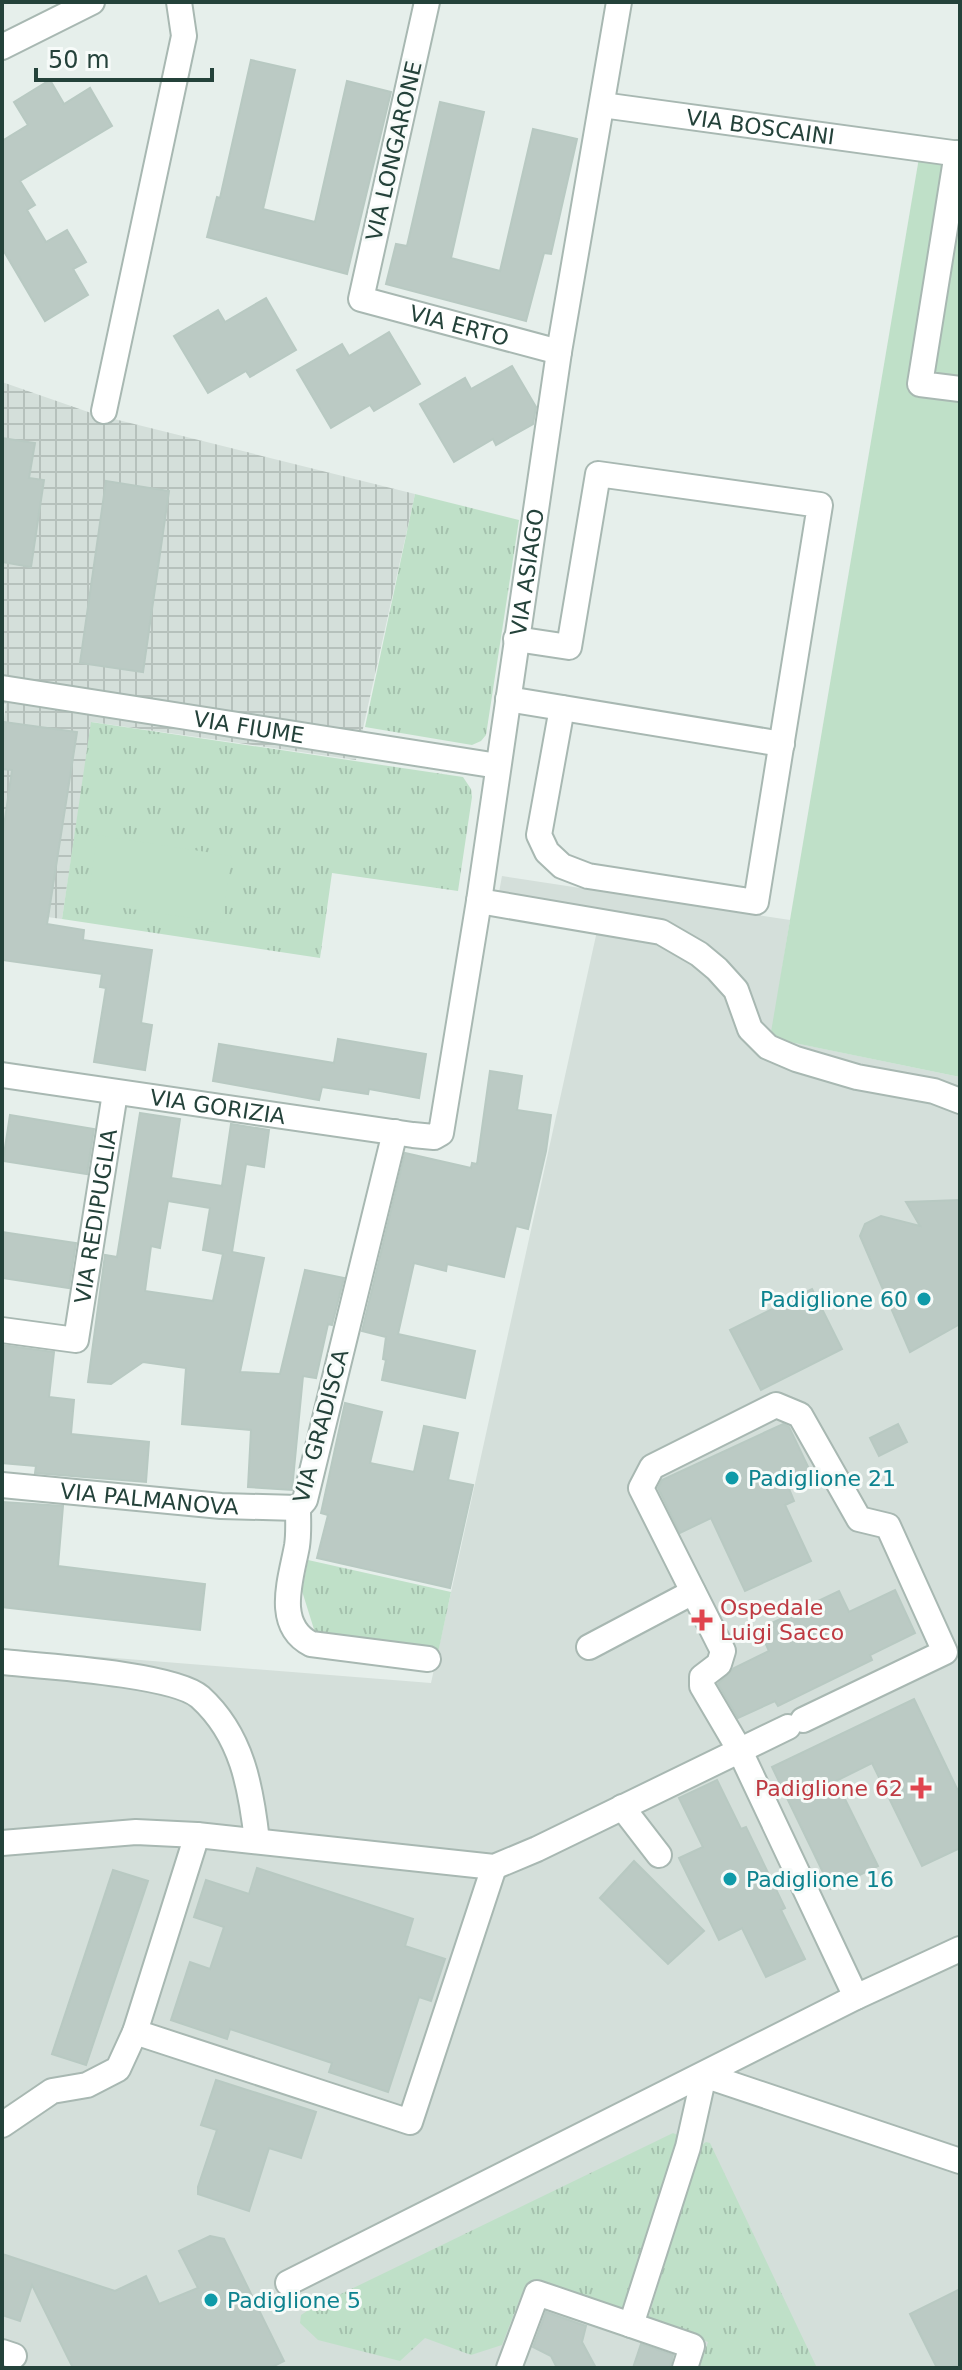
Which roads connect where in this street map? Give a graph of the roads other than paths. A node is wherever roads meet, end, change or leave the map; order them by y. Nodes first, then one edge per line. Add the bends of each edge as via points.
1 (92, 2) edge
2 (179, 2) edge
3 (427, 2) edge
4 (619, 2) edge
5 (2, 47) edge
6 (602, 105) junction
7 (958, 154) edge
8 (361, 299) joint
9 (559, 352) junction
10 (960, 389) edge
11 (104, 411) dead end
12 (516, 639) junction
13 (2, 688) edge
14 (508, 699) junction
15 (562, 708) junction
16 (782, 744) junction
17 (498, 766) junction
18 (479, 901) junction
19 (2, 1075) edge
20 (115, 1093) junction
21 (960, 1101) edge
22 (395, 1132) junction
23 (434, 1137) joint
24 (2, 1330) edge
25 (2, 1485) edge
26 (298, 1508) junction
27 (693, 1592) junction
28 (589, 1647) dead end
29 (428, 1659) dead end
30 (2, 1662) edge
31 (739, 1749) junction
32 (622, 1807) junction
33 (197, 1835) junction
34 (257, 1841) junction
35 (2, 1843) edge
36 (659, 1855) dead end
37 (494, 1867) junction
38 (960, 1949) edge
39 (856, 1997) junction
40 (135, 2032) junction
41 (704, 2075) junction
42 (2, 2125) edge
43 (960, 2161) edge
44 (288, 2283) dead end
45 (631, 2325) junction
46 (509, 2368) edge
47 (685, 2368) edge

1 - 5 street
2 - 11 street via 183,46
3 - 8 street, VIA LONGARONE
4 - 6 street, VIA ASIAGO
6 - 7 street, VIA BOSCAINI
6 - 9 street, VIA ASIAGO
7 - 10 street via 920,384
8 - 9 street, VIA ERTO
9 - 12 street, VIA ASIAGO
12 - 14 street, VIA ASIAGO
12 - 16 street via 569,647 598,474 820,505
13 - 17 street, VIA FIUME
14 - 15 street
14 - 17 street, VIA ASIAGO
15 - 16 street
15 - 16 street via 539,835 562,866 588,876 756,902
17 - 18 street, VIA ASIAGO
18 - 21 street via 661,932 717,969 736,990 750,1029 768,1047 857,1077
18 - 23 street, VIA ASIAGO via 444,1125
19 - 20 street, VIA GORIZIA
20 - 22 street, VIA GORIZIA
20 - 24 street, VIA REDIPUGLIA via 76,1340
22 - 23 street, VIA GORIZIA
22 - 26 street, VIA GRADISCA via 305,1500
25 - 26 street, VIA PALMANOVA
26 - 29 street, VIA GRADISCA via 287,1607 293,1630 311,1644
27 - 28 street
27 - 31 street via 723,1651 719,1664 702,1677 702,1686
27 - 31 street via 641,1488 652,1467 776,1405 800,1415 859,1519 888,1526 945,1652
30 - 34 street via 144,1679 198,1696 228,1727 239,1754
31 - 32 street
31 - 39 street
32 - 36 street
32 - 37 street
33 - 34 street
33 - 35 street via 136,1832
33 - 40 street
34 - 37 street
37 - 40 street via 410,2122
38 - 39 street
39 - 41 street
40 - 42 street via 118,2069 87,2085 52,2091
41 - 43 street
41 - 44 street
41 - 45 street via 688,2147
45 - 46 street via 537,2293
45 - 47 street via 692,2346

